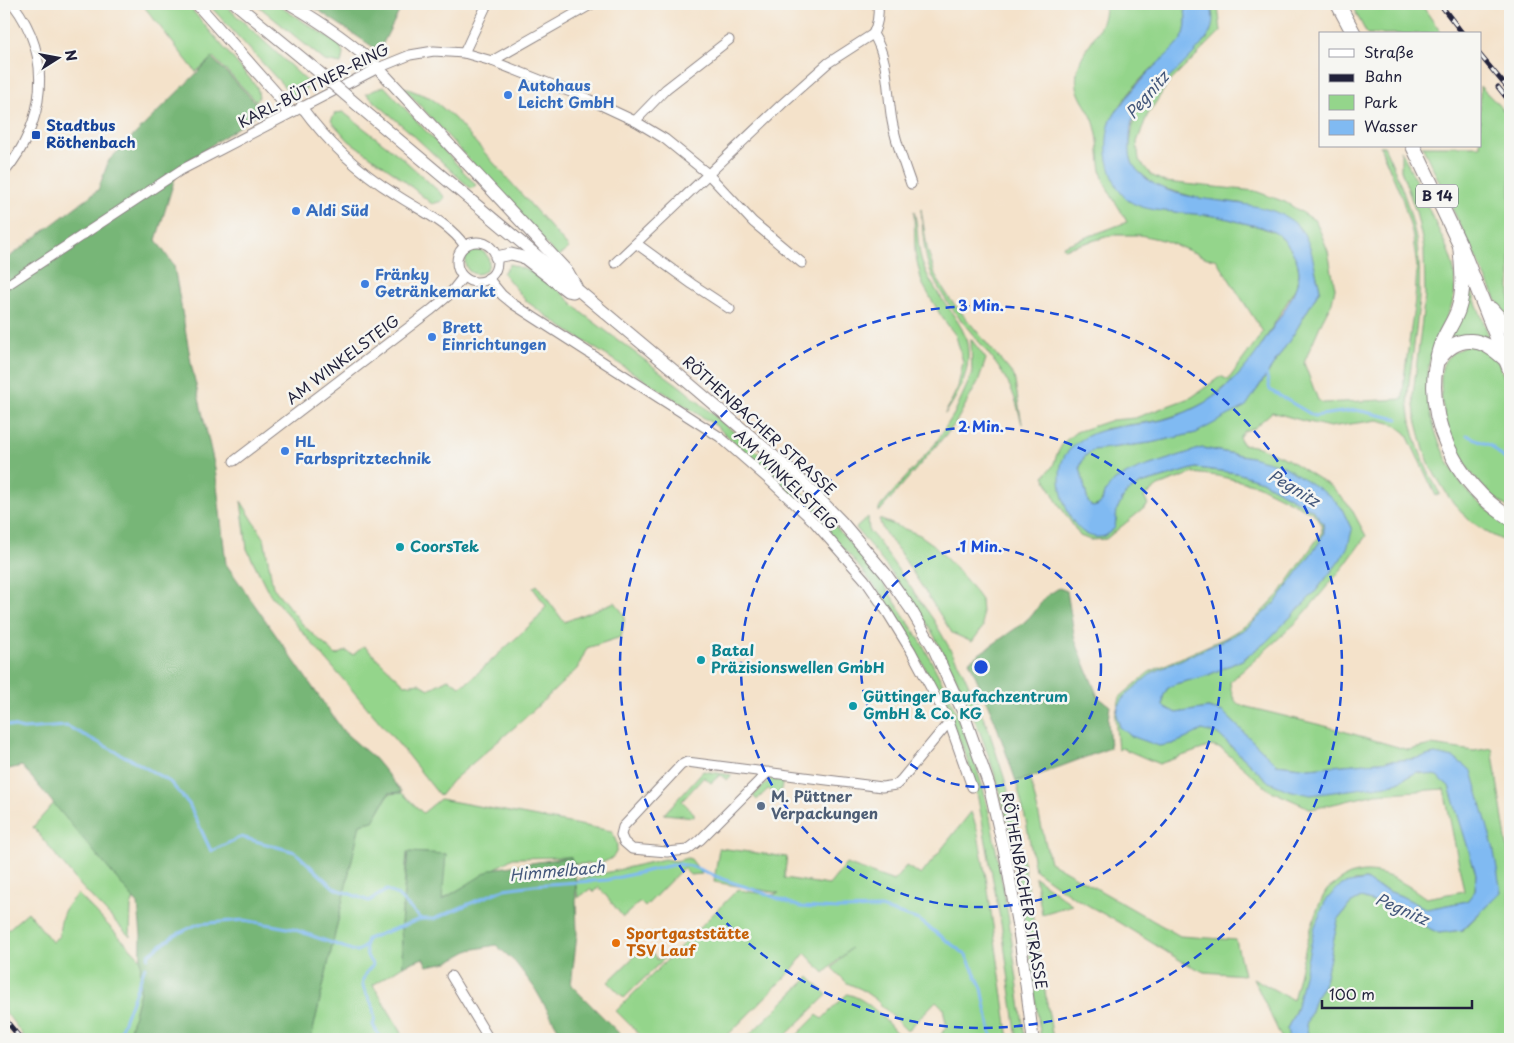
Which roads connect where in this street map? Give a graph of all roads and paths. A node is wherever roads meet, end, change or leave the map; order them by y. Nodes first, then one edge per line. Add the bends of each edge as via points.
1 (13, 4) edge
2 (197, 4) edge
3 (236, 4) edge
4 (290, 4) edge
5 (487, 4) edge
6 (592, 4) edge
7 (878, 4) edge
8 (1338, 4) edge
9 (1353, 32) edge
10 (873, 34) junction
11 (729, 40) dead end
12 (464, 53) junction
13 (492, 61) junction
14 (378, 68) junction
15 (301, 106) junction
16 (288, 113) junction
17 (635, 121) junction
18 (1414, 148) edge
19 (4, 173) edge
20 (708, 174) junction
21 (911, 184) dead end
22 (637, 244) junction
23 (1460, 245) junction
24 (465, 246) junction
25 (496, 257) junction
26 (615, 263) dead end
27 (802, 263) dead end
28 (463, 277) junction
29 (488, 278) junction
30 (4, 287) edge
31 (580, 292) junction
32 (1484, 301) junction
33 (730, 309) dead end
34 (1510, 330) edge
35 (1437, 362) junction
36 (1509, 365) edge
37 (234, 460) dead end
38 (1510, 518) edge
39 (949, 722) junction
40 (768, 772) junction
41 (972, 787) dead end
42 (451, 976) dead end
43 (489, 1039) edge
44 (1033, 1039) edge

1 - 19 street via 29,30 36,52 40,74 39,100 24,146
2 - 16 main road via 280,98
3 - 31 main road, RÖTHENBACHER STRASSE, bridge
4 - 14 main road via 360,50
5 - 12 street
6 - 13 street
7 - 10 street via 879,15
8 - 9 main road
10 - 20 street via 828,63
10 - 21 street via 879,43 892,122
11 - 17 street via 666,88
12 - 13 street, KARL-BÜTTNER-RING
12 - 14 street, KARL-BÜTTNER-RING via 434,51 410,55
13 - 17 street, KARL-BÜTTNER-RING
14 - 15 street, KARL-BÜTTNER-RING
14 - 31 main road via 568,272
15 - 16 street, KARL-BÜTTNER-RING
15 - 24 street via 322,134 354,164 396,195 436,218 458,235
16 - 30 street, KARL-BÜTTNER-RING via 181,170
17 - 20 street, KARL-BÜTTNER-RING
18 - 23 main road, B 14
20 - 22 street
20 - 27 street, KARL-BÜTTNER-RING via 753,222
22 - 26 street
22 - 33 street
23 - 32 main road, B 14
23 - 35 main road via 1461,298
24 - 25 street via 483,243
24 - 28 street via 457,258
25 - 29 street via 495,270
25 - 31 main road via 511,254 523,257 567,291
28 - 29 street via 474,282
28 - 37 street, AM WINKELSTEIG via 430,311
29 - 39 street, AM WINKELSTEIG via 513,304 720,437 808,517 864,580 887,612 912,651
31 - 44 main road, RÖTHENBACHER STRASSE via 797,476 841,521 910,608 963,712 989,785 1020,938
32 - 34 main road
32 - 36 main road, B 14
35 - 36 main road via 1453,345 1473,341 1494,348
35 - 38 main road via 1437,410 1450,451 1472,487
39 - 40 street via 896,785 882,787
39 - 41 street, AM WINKELSTEIG
40 - 40 street via 687,762 656,790 623,828 624,842 632,849 687,850
42 - 43 street

